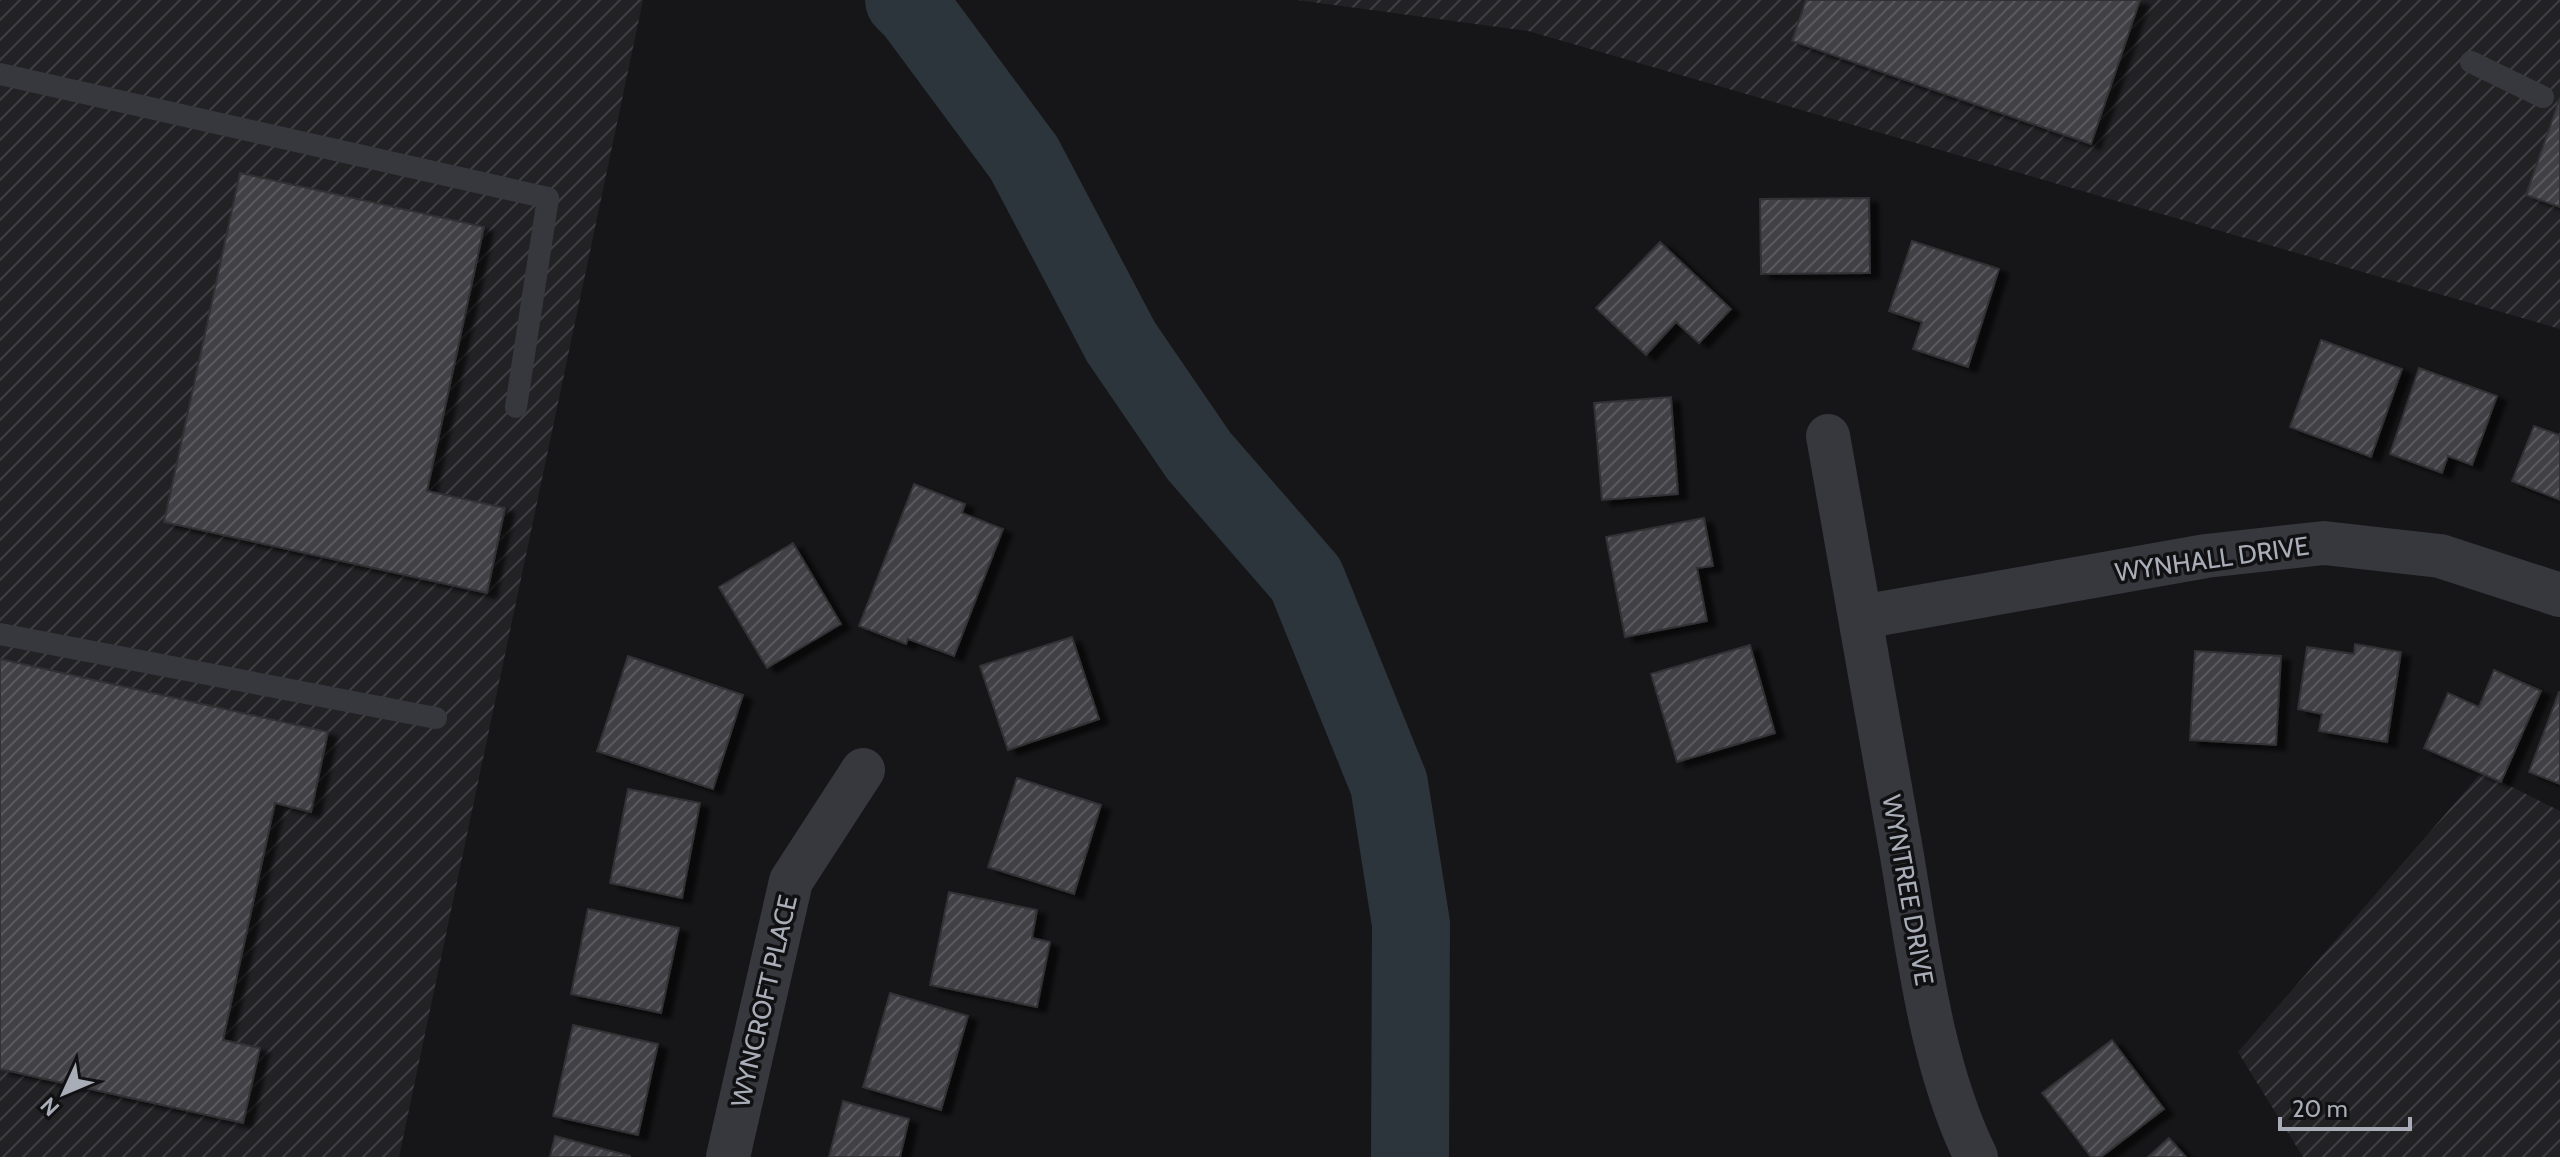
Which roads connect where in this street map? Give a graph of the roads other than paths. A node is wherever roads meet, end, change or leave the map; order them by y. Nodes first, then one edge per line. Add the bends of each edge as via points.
1 (2471, 62) dead end
2 (0, 74) edge
3 (2543, 97) dead end
4 (516, 407) dead end
5 (1828, 436) dead end
6 (2560, 595) edge
7 (1862, 617) junction
8 (0, 634) edge
9 (436, 718) dead end
10 (863, 770) dead end
11 (728, 1157) edge
12 (1976, 1157) edge

1 - 3 lane
2 - 4 lane via 548,198
5 - 7 street, WYNTREE DRIVE
6 - 7 street, WYNHALL DRIVE via 2440,556 2324,543 2206,556
7 - 12 street, WYNTREE DRIVE via 1926,999 1958,1120
8 - 9 lane
10 - 11 street, WYNCROFT PLACE via 791,881

